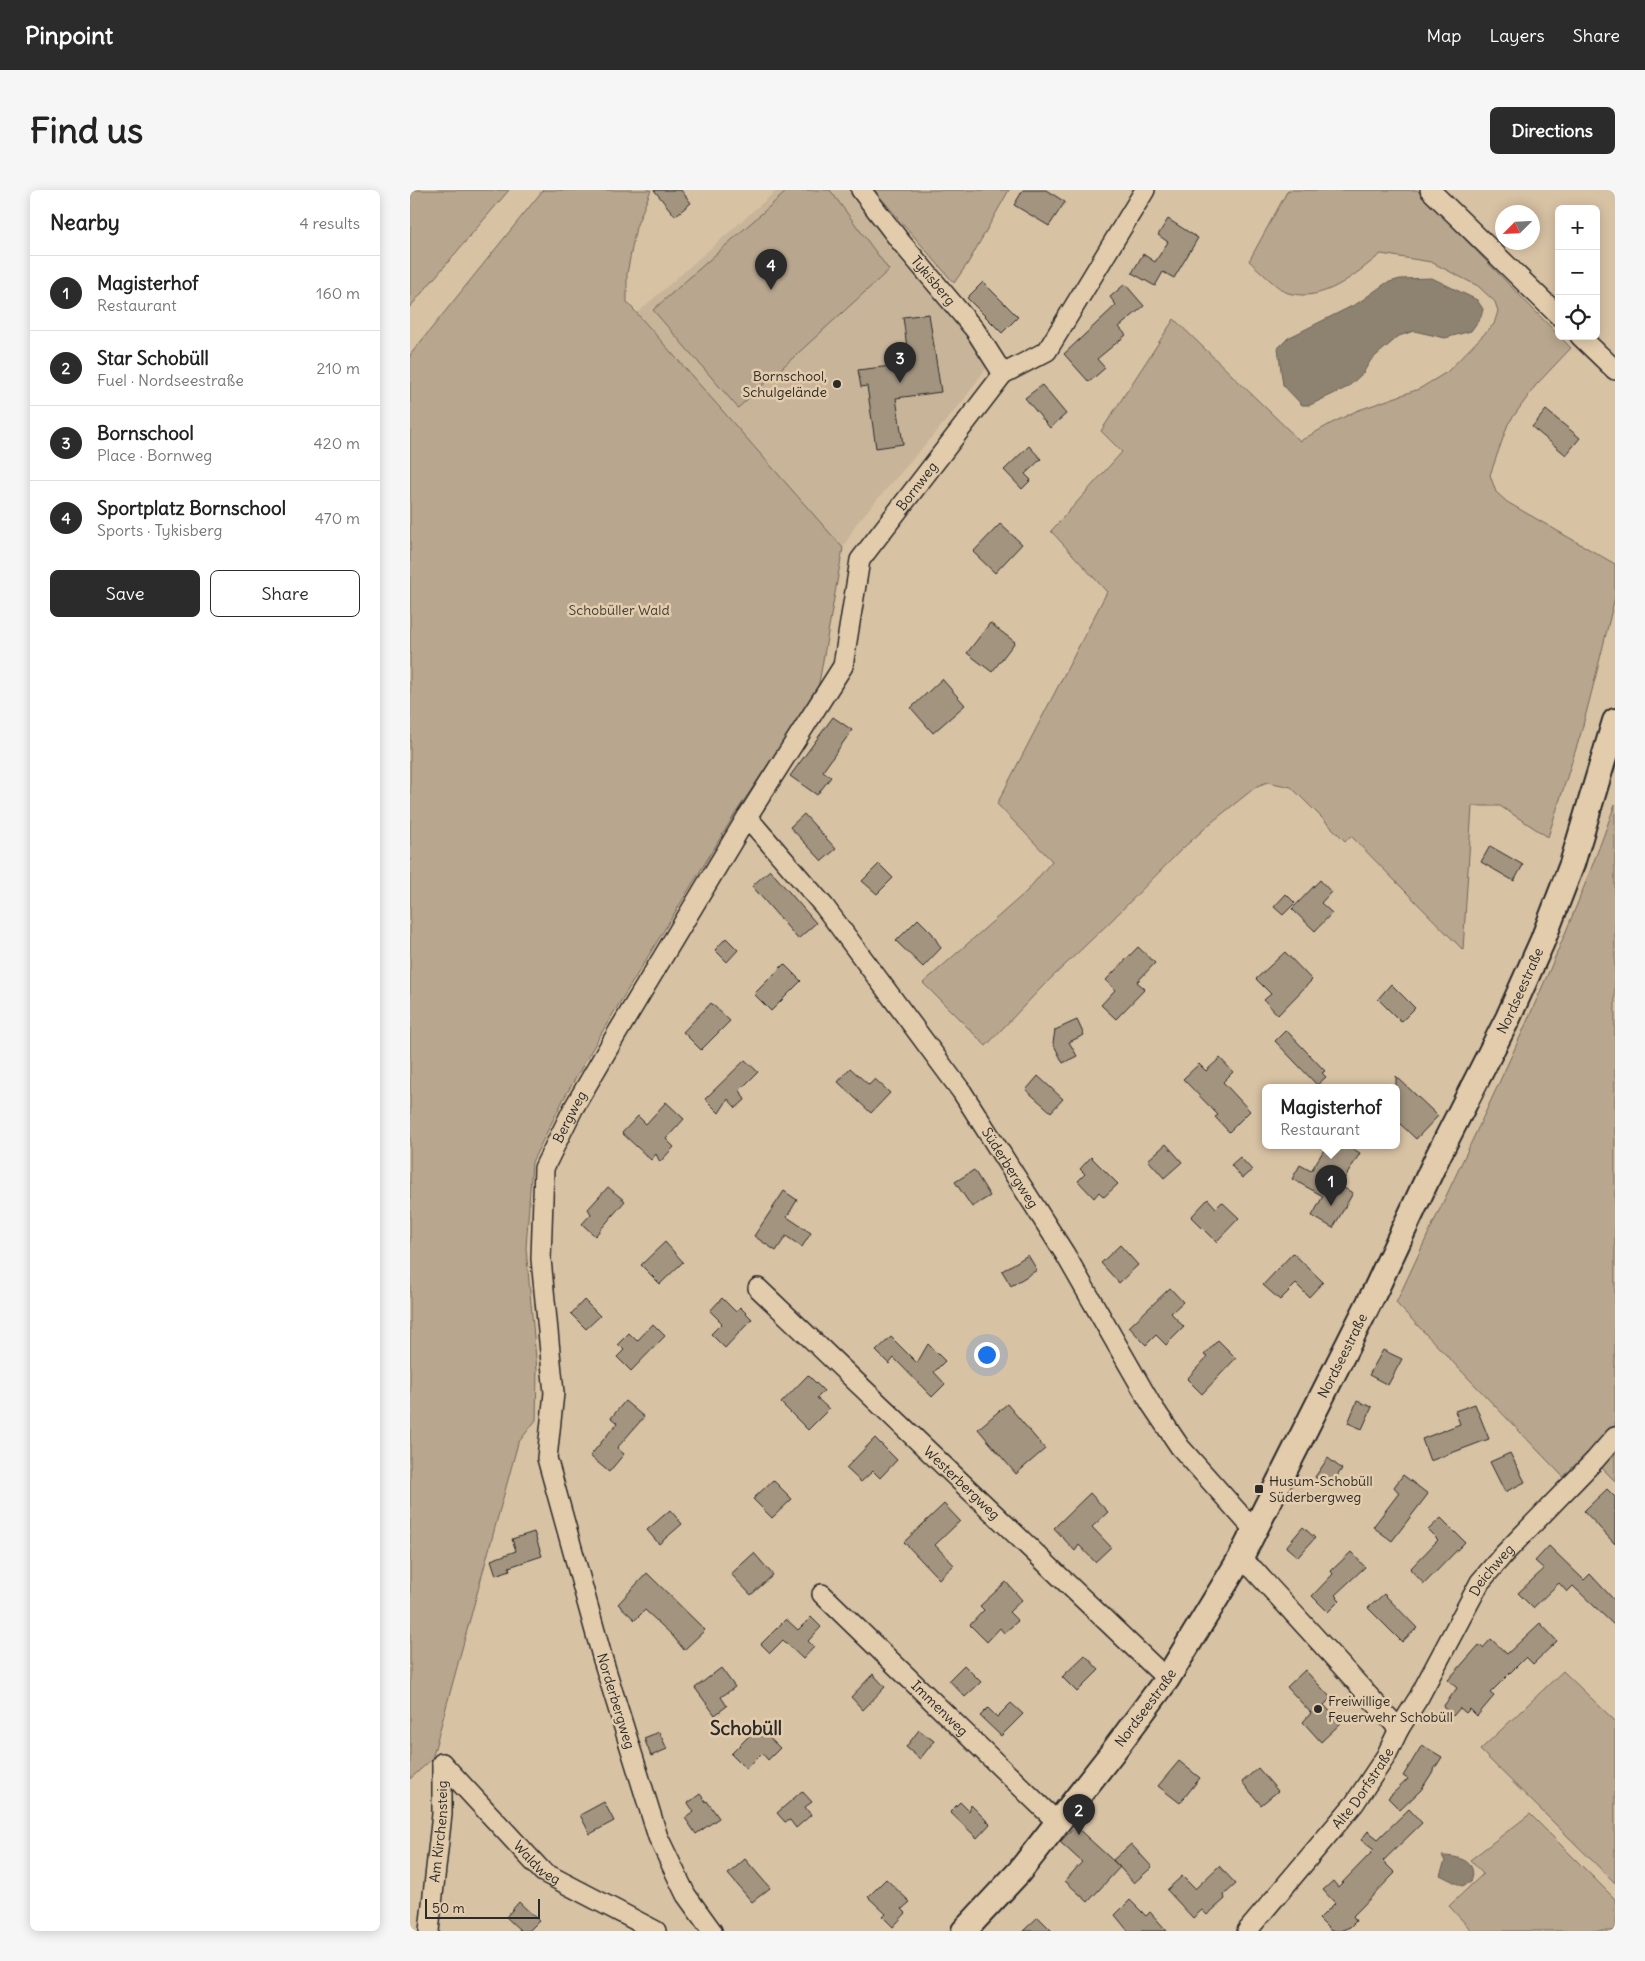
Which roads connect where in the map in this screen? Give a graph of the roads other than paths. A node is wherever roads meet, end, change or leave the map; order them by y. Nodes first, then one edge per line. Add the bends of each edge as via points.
1 (861, 190) edge
2 (1145, 190) edge
3 (1430, 190) edge
4 (1555, 312) edge
5 (1584, 340) edge
6 (1615, 370) edge
7 (1003, 374) junction
8 (1615, 721) edge
9 (747, 816) junction
10 (758, 1288) dead end
11 (1615, 1437) edge
12 (547, 1458) joint
13 (1254, 1530) junction
14 (1240, 1559) junction
15 (822, 1594) dead end
16 (1167, 1679) junction
17 (1399, 1729) junction
18 (442, 1763) joint
19 (1058, 1823) junction
20 (429, 1931) edge
21 (656, 1931) edge
22 (712, 1931) edge
23 (964, 1931) edge
24 (1247, 1931) edge

1 - 7 street, Tykisberg via 900,242 975,330
2 - 7 street, Bornweg via 1047,351
3 - 4 street
5 - 6 street
7 - 9 street, Bornweg via 860,560 844,666
8 - 13 main road, Nordseestraße via 1571,868 1508,1018
9 - 12 street, Bergweg via 573,1109 544,1168 541,1259 554,1393
9 - 13 street, Süderbergweg via 824,906 962,1092 1065,1254 1151,1404 1180,1447
10 - 16 street, Westerbergweg
11 - 17 street, Deichweg via 1480,1582
12 - 22 street, Norderbergweg via 603,1660 658,1837 686,1894
13 - 14 main road, Nordseestraße
14 - 16 main road, Nordseestraße
14 - 17 street via 1254,1570
15 - 19 street, Immenweg
16 - 19 main road, Nordseestraße
17 - 24 street, Alte Dorfstraße via 1386,1756 1354,1804
18 - 20 street, Am Kirchensteig via 442,1814
18 - 21 street, Waldweg via 543,1872
19 - 23 main road, Nordseestraße via 1019,1872

